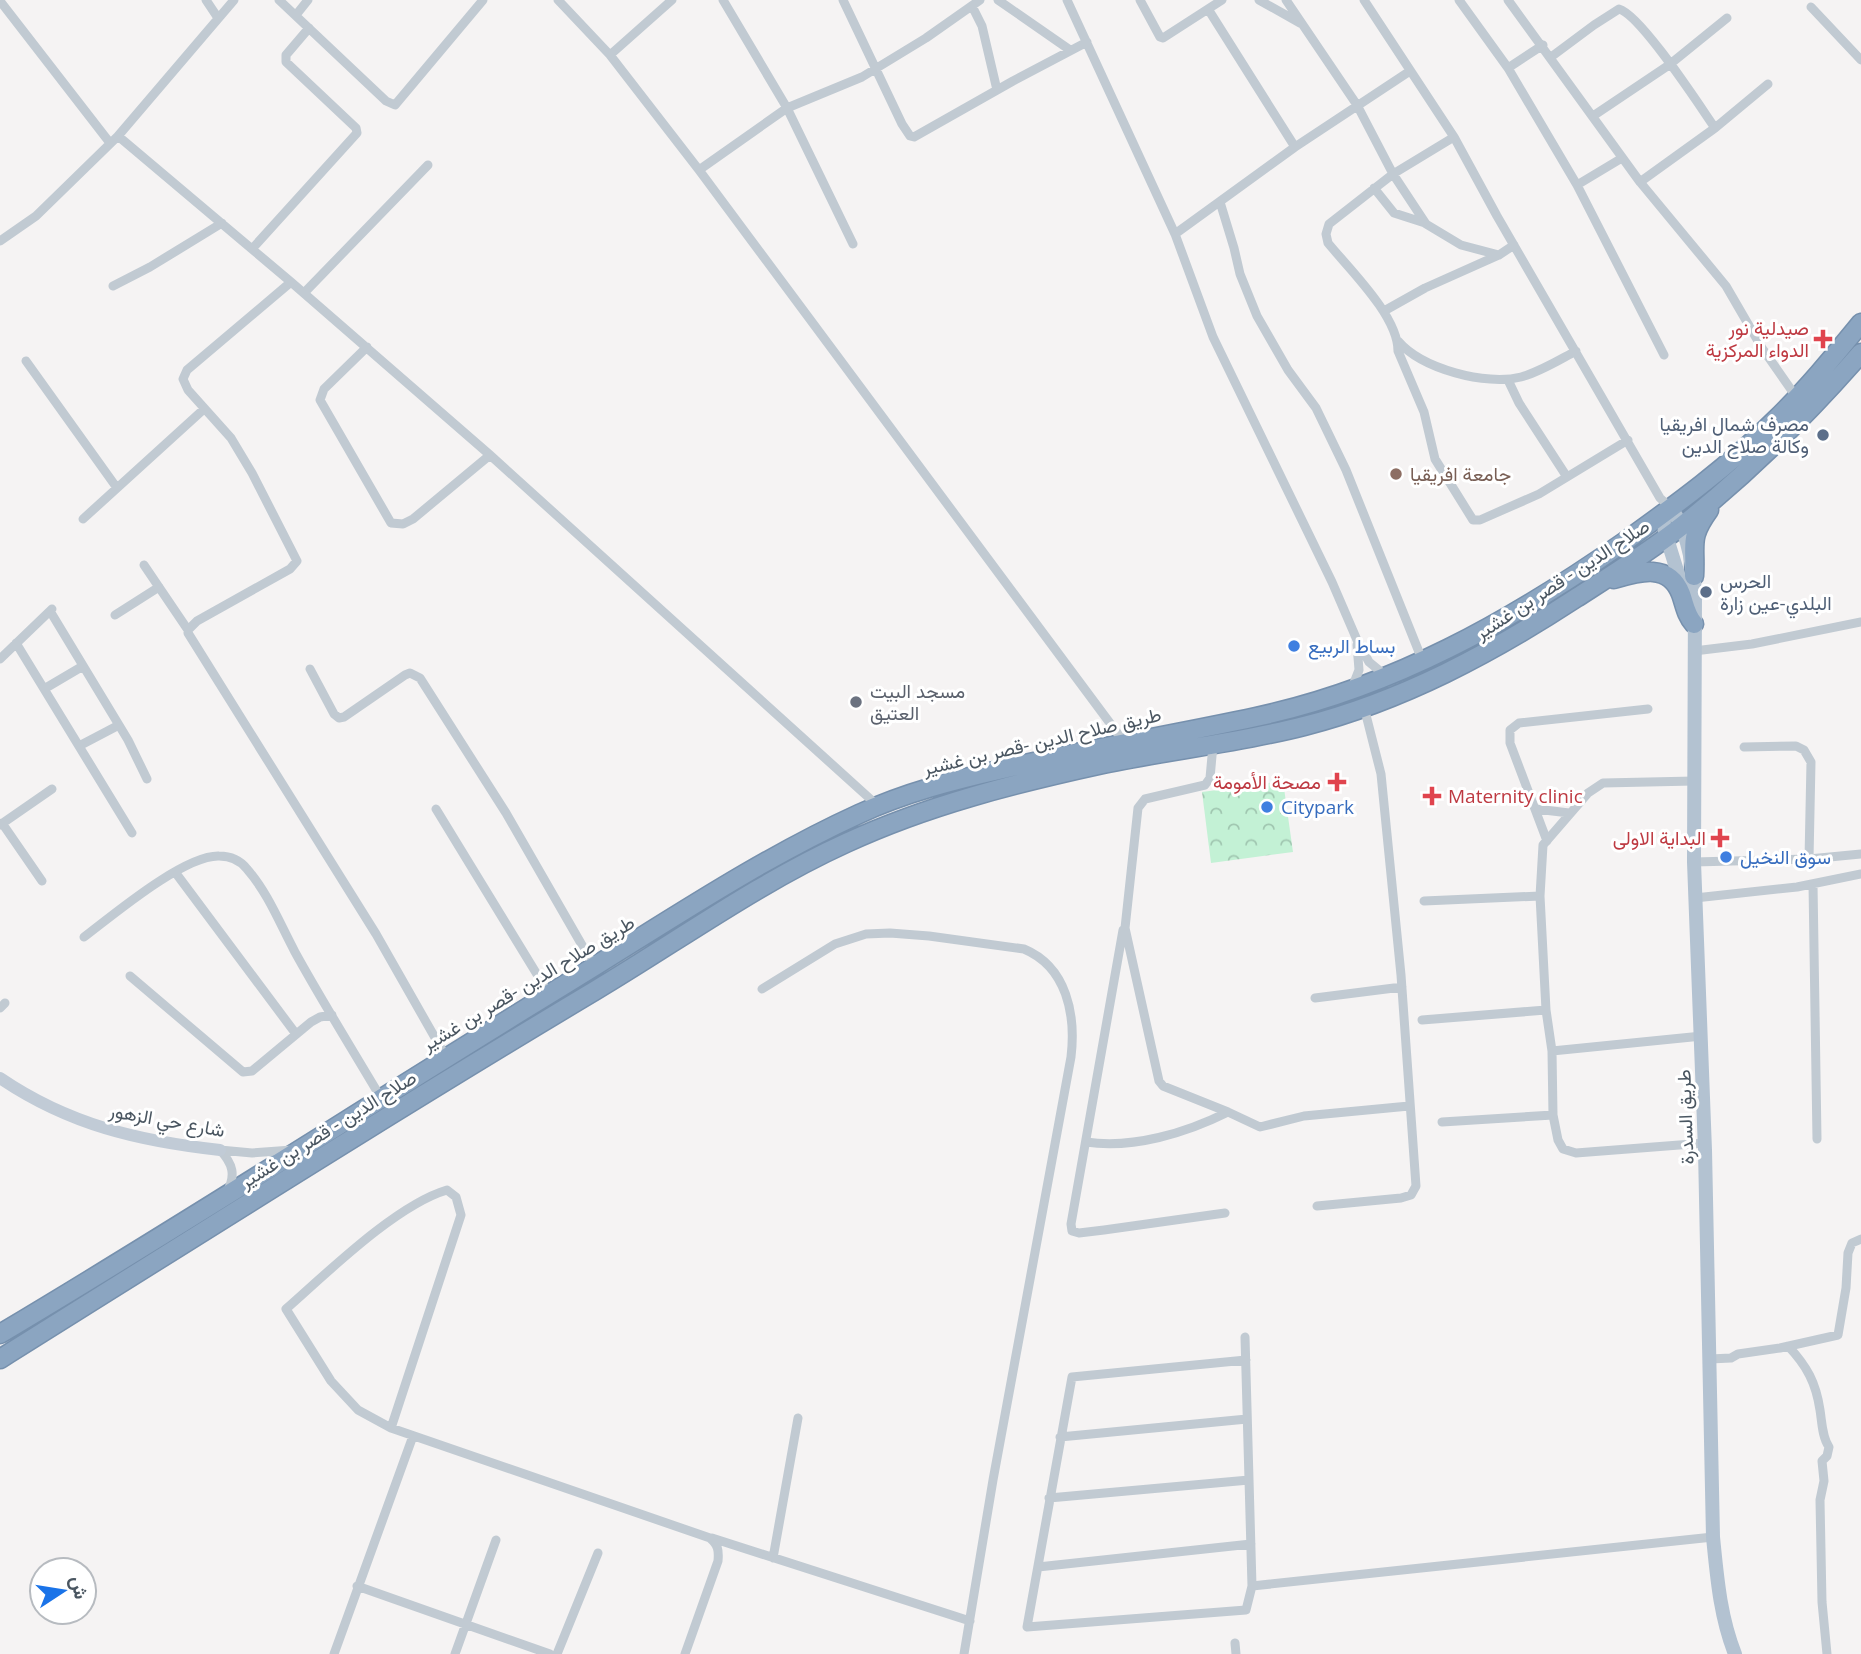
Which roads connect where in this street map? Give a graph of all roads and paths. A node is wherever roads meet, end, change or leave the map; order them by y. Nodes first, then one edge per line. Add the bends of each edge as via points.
1 (206, 0) edge
2 (234, 0) edge
3 (279, 0) edge
4 (309, 0) edge
5 (483, 0) edge
6 (558, 0) edge
7 (672, 0) edge
8 (723, 0) edge
9 (843, 0) edge
10 (998, 0) edge
11 (1067, 0) edge
12 (1140, 0) edge
13 (1222, 0) edge
14 (1259, 0) edge
15 (1286, 0) edge
16 (1364, 0) edge
17 (1459, 0) edge
18 (1508, 0) edge
19 (0, 1) edge
20 (976, 3) edge
21 (1811, 7) dead end
22 (1209, 9) junction
23 (296, 15) junction
24 (218, 18) junction
25 (1727, 18) dead end
26 (1302, 24) junction
27 (309, 28) junction
28 (1087, 42) junction
29 (1543, 45) junction
30 (1070, 50) junction
31 (610, 55) junction
32 (1551, 57) junction
33 (1861, 60) edge
34 (1669, 65) junction
35 (876, 68) junction
36 (1508, 68) junction
37 (1410, 71) junction
38 (1768, 84) dead end
39 (997, 90) junction
40 (1357, 104) junction
41 (787, 108) junction
42 (1593, 116) junction
43 (1715, 128) junction
44 (118, 136) junction
45 (1454, 136) junction
46 (110, 143) junction
47 (1294, 147) junction
48 (1622, 158) junction
49 (428, 165) dead end
50 (699, 170) junction
51 (1393, 174) junction
52 (1640, 182) junction
53 (1577, 185) junction
54 (1374, 188) junction
55 (1220, 202) junction
56 (222, 223) junction
57 (1426, 224) junction
58 (1175, 234) junction
59 (0, 241) edge
60 (853, 244) dead end
61 (1514, 245) junction
62 (252, 248) junction
63 (1499, 255) junction
64 (291, 282) junction
65 (113, 286) dead end
66 (304, 293) junction
67 (1384, 311) junction
68 (1861, 323) edge
69 (1398, 340) junction
70 (367, 347) junction
71 (1576, 351) junction
72 (1861, 353) edge
73 (1664, 355) dead end
74 (26, 361) dead end
75 (1508, 380) junction
76 (1797, 398) junction
77 (204, 409) junction
78 (1628, 440) junction
79 (490, 455) junction
80 (1567, 477) junction
81 (117, 488) junction
82 (1725, 490) junction
83 (1664, 507) junction
84 (83, 519) dead end
85 (1674, 532) junction
86 (145, 565) dead end
87 (1694, 576) junction
88 (1597, 584) junction
89 (159, 587) junction
90 (115, 615) dead end
91 (1861, 622) edge
92 (1694, 624) junction
93 (188, 630) junction
94 (1357, 640) junction
95 (16, 643) junction
96 (1694, 651) junction
97 (0, 659) edge
98 (1423, 662) junction
99 (83, 666) junction
100 (310, 669) dead end
101 (1387, 676) junction
102 (1352, 688) junction
103 (44, 689) junction
104 (1364, 707) junction
105 (1648, 709) dead end
106 (119, 725) junction
107 (1124, 742) junction
108 (1213, 744) junction
109 (79, 746) junction
110 (1744, 747) dead end
111 (147, 779) dead end
112 (1694, 781) junction
113 (52, 789) dead end
114 (878, 806) junction
115 (436, 809) dead end
116 (1536, 809) junction
117 (1569, 813) junction
118 (1, 824) edge
119 (132, 833) dead end
120 (1547, 841) junction
121 (1861, 854) edge
122 (1809, 859) junction
123 (1694, 862) junction
124 (175, 872) junction
125 (1861, 874) edge
126 (42, 881) dead end
127 (1813, 884) junction
128 (1540, 896) junction
129 (1695, 898) junction
130 (1424, 901) dead end
131 (1125, 921) junction
132 (84, 937) dead end
133 (612, 956) junction
134 (594, 966) junction
135 (623, 974) junction
136 (130, 976) dead end
137 (1402, 987) junction
138 (762, 989) dead end
139 (549, 994) junction
140 (1315, 998) dead end
141 (1546, 1010) junction
142 (332, 1015) junction
143 (1422, 1020) dead end
144 (296, 1034) junction
145 (1702, 1036) junction
146 (1552, 1051) junction
147 (446, 1057) junction
148 (0, 1078) edge
149 (381, 1098) junction
150 (1409, 1106) junction
151 (1228, 1112) junction
152 (1553, 1115) junction
153 (1442, 1122) dead end
154 (1817, 1139) dead end
155 (1086, 1142) junction
156 (1705, 1143) junction
157 (220, 1150) junction
158 (296, 1150) junction
159 (225, 1197) junction
160 (1317, 1206) dead end
161 (1225, 1213) dead end
162 (1861, 1239) edge
163 (0, 1334) edge
164 (1245, 1337) dead end
165 (1788, 1346) junction
166 (0, 1359) edge
167 (1246, 1360) junction
168 (1710, 1360) junction
169 (798, 1418) dead end
170 (1247, 1419) junction
171 (391, 1428) junction
172 (413, 1436) junction
173 (1060, 1437) junction
174 (1249, 1480) junction
175 (1049, 1498) junction
176 (1713, 1537) junction
177 (710, 1538) junction
178 (496, 1540) dead end
179 (1251, 1544) junction
180 (598, 1553) dead end
181 (773, 1558) junction
182 (1038, 1567) junction
183 (357, 1586) junction
184 (1252, 1586) junction
185 (970, 1621) junction
186 (466, 1624) junction
187 (1236, 1643) dead end
188 (334, 1654) edge
189 (455, 1654) edge
190 (549, 1654) edge
191 (557, 1654) edge
192 (685, 1654) edge
193 (964, 1654) edge
194 (1236, 1654) edge
195 (1735, 1654) edge
196 (1828, 1654) edge

1 - 24 street
2 - 24 street
3 - 23 street
4 - 23 street
5 - 27 street via 395,105
6 - 31 street
7 - 31 street
8 - 41 street
9 - 35 street
10 - 30 street
11 - 28 street
12 - 22 street via 1163,38
13 - 22 street
14 - 26 street
15 - 26 street
16 - 37 street
17 - 36 street
18 - 29 street
19 - 46 street
20 - 35 street
20 - 39 street
21 - 33 street
22 - 47 street
23 - 27 street
24 - 44 street
25 - 34 street
26 - 40 street
27 - 62 street via 286,55 286,62 357,133
28 - 30 street
28 - 58 street
29 - 32 street
29 - 36 street
30 - 39 street
31 - 50 street
32 - 34 street via 1619,9 1643,28
32 - 42 street
34 - 42 street
34 - 43 street
35 - 39 street via 914,137
35 - 41 street
36 - 53 street
37 - 40 street
37 - 45 street
38 - 43 street
40 - 47 street
40 - 51 street
41 - 50 street
41 - 60 street
42 - 48 street
43 - 52 street
44 - 46 street
44 - 56 street
45 - 51 street
45 - 61 street
46 - 59 street via 36,216
47 - 55 street
48 - 52 street
48 - 53 street
49 - 66 street
50 - 107 street
51 - 54 street
51 - 57 street
52 - 76 street via 1726,286
53 - 73 street
54 - 57 street via 1394,213
54 - 67 street via 1329,224 1326,234 1328,243
55 - 58 street
55 - 98 street via 1257,316 1316,408 1346,470
56 - 62 street
56 - 65 street
57 - 63 street via 1461,245
58 - 94 street via 1213,337
61 - 63 street
61 - 71 street
62 - 64 street
63 - 67 street
64 - 66 street
64 - 77 street via 187,370 184,384
66 - 70 street
67 - 69 street
68 - 76 highway, طريق صلاح الدين -قصر بن غشير
69 - 75 street via 1414,355 1441,368
69 - 80 street via 1435,459 1473,520 1539,494
70 - 79 street
70 - 79 street via 324,389 320,400 391,523 396,526 412,519
71 - 75 street
71 - 78 street
72 - 82 highway, صلاح الدين - قصر بن غشير
74 - 81 street
75 - 80 street
76 - 83 highway, طريق صلاح الدين -قصر بن غشير via 1732,460
77 - 81 street
77 - 93 street via 252,473 297,561
78 - 80 street
78 - 83 street
79 - 114 street
81 - 84 street
82 - 85 highway, صلاح الدين - قصر بن غشير
82 - 87 highway via 1695,533
83 - 85 main road
83 - 98 highway, طريق صلاح الدين -قصر بن غشير via 1533,603
85 - 87 main road, طريق السدرة
85 - 88 highway, صلاح الدين - قصر بن غشير
85 - 92 main road
86 - 89 street
87 - 92 main road, طريق السدرة
88 - 92 highway via 1641,571 1664,574 1677,586
88 - 104 highway, صلاح الدين - قصر بن غشير via 1491,651
89 - 90 street
89 - 93 street
91 - 96 street
92 - 96 main road, طريق السدرة
93 - 147 street via 376,934
94 - 101 street via 1369,662
94 - 102 street via 1359,670
95 - 97 street
95 - 99 street via 51,610
95 - 103 street
96 - 112 main road, طريق السدرة
98 - 101 highway, طريق صلاح الدين -قصر بن غشير
99 - 103 street
99 - 106 street
100 - 134 street via 338,718 405,675 420,678 506,813
101 - 102 highway, طريق صلاح الدين -قصر بن غشير
102 - 107 highway, طريق صلاح الدين -قصر بن غشير via 1256,717
103 - 109 street
104 - 108 highway, صلاح الدين - قصر بن غشير via 1305,726
104 - 137 street via 1380,763
105 - 116 street via 1519,723 1510,730 1510,743
106 - 109 street
106 - 111 street
107 - 114 highway, طريق صلاح الدين -قصر بن غشير via 964,778
108 - 131 street via 1210,778 1205,785 1141,802 1138,808
108 - 135 highway, صلاح الدين - قصر بن غشير via 1021,784 902,819 784,875
109 - 119 street
110 - 122 street via 1796,746 1808,756
112 - 117 street via 1603,783
112 - 123 main road, طريق السدرة
113 - 118 street
114 - 133 highway, طريق صلاح الدين -قصر بن غشير via 793,847
115 - 139 street
116 - 117 street
116 - 120 street
117 - 120 street
118 - 126 street
120 - 128 street via 1541,858
121 - 122 street
122 - 123 street
123 - 129 main road, طريق السدرة
124 - 132 street
124 - 142 street via 213,856 242,863
124 - 144 street
125 - 127 street
127 - 129 street
127 - 154 street
128 - 130 street
128 - 141 street
129 - 145 main road, طريق السدرة
131 - 151 street via 1159,1081
131 - 155 street
133 - 134 highway, طريق صلاح الدين -قصر بن غشير
133 - 135 highway
134 - 139 highway, طريق صلاح الدين -قصر بن غشير
135 - 166 highway, صلاح الدين - قصر بن غشير
136 - 144 street via 243,1072 251,1071
137 - 140 street
137 - 150 street
138 - 185 street via 844,940 890,933 1024,949 1043,959 1065,992 1072,1024 1071,1057
139 - 147 highway, طريق صلاح الدين -قصر بن غشير
141 - 143 street
141 - 146 street
142 - 144 street via 320,1017
142 - 149 street
145 - 146 street
145 - 156 main road, طريق السدرة
146 - 152 street
147 - 149 highway, طريق صلاح الدين -قصر بن غشير
148 - 157 street, شارع حي الزهور via 93,1126 158,1142
149 - 158 highway, طريق صلاح الدين -قصر بن غشير
150 - 151 street via 1304,1116 1260,1127
150 - 160 street via 1416,1186 1411,1195
151 - 155 street via 1198,1126 1140,1140 1110,1145
152 - 153 street
152 - 156 street via 1563,1149 1576,1153
155 - 161 street via 1073,1232
156 - 168 main road, طريق السدرة
157 - 158 street, شارع حي الزهور
157 - 159 street via 234,1174
158 - 159 highway, طريق صلاح الدين -قصر بن غشير
159 - 163 highway, طريق صلاح الدين -قصر بن غشير
162 - 165 street via 1852,1243 1848,1253 1838,1335
164 - 167 street
165 - 168 street
165 - 196 street via 1811,1374 1829,1447 1822,1461 1820,1500
167 - 170 street
167 - 173 street via 1072,1377
168 - 176 main road, طريق السدرة
169 - 181 street
170 - 173 street
170 - 174 street
171 - 171 street via 461,1215 456,1197 447,1190 397,1217 286,1309 331,1381 358,1410
171 - 172 street
172 - 177 street
172 - 183 street
173 - 175 street
174 - 175 street
174 - 179 street
175 - 182 street
176 - 184 street
176 - 195 main road, طريق السدرة via 1719,1598
177 - 181 street
177 - 192 street via 719,1550 718,1561
178 - 186 street
179 - 182 street
179 - 184 street
180 - 191 street
181 - 185 street
182 - 184 street via 1027,1627 1246,1609
183 - 186 street
183 - 188 street
185 - 193 street
186 - 189 street
186 - 190 street
187 - 194 street

